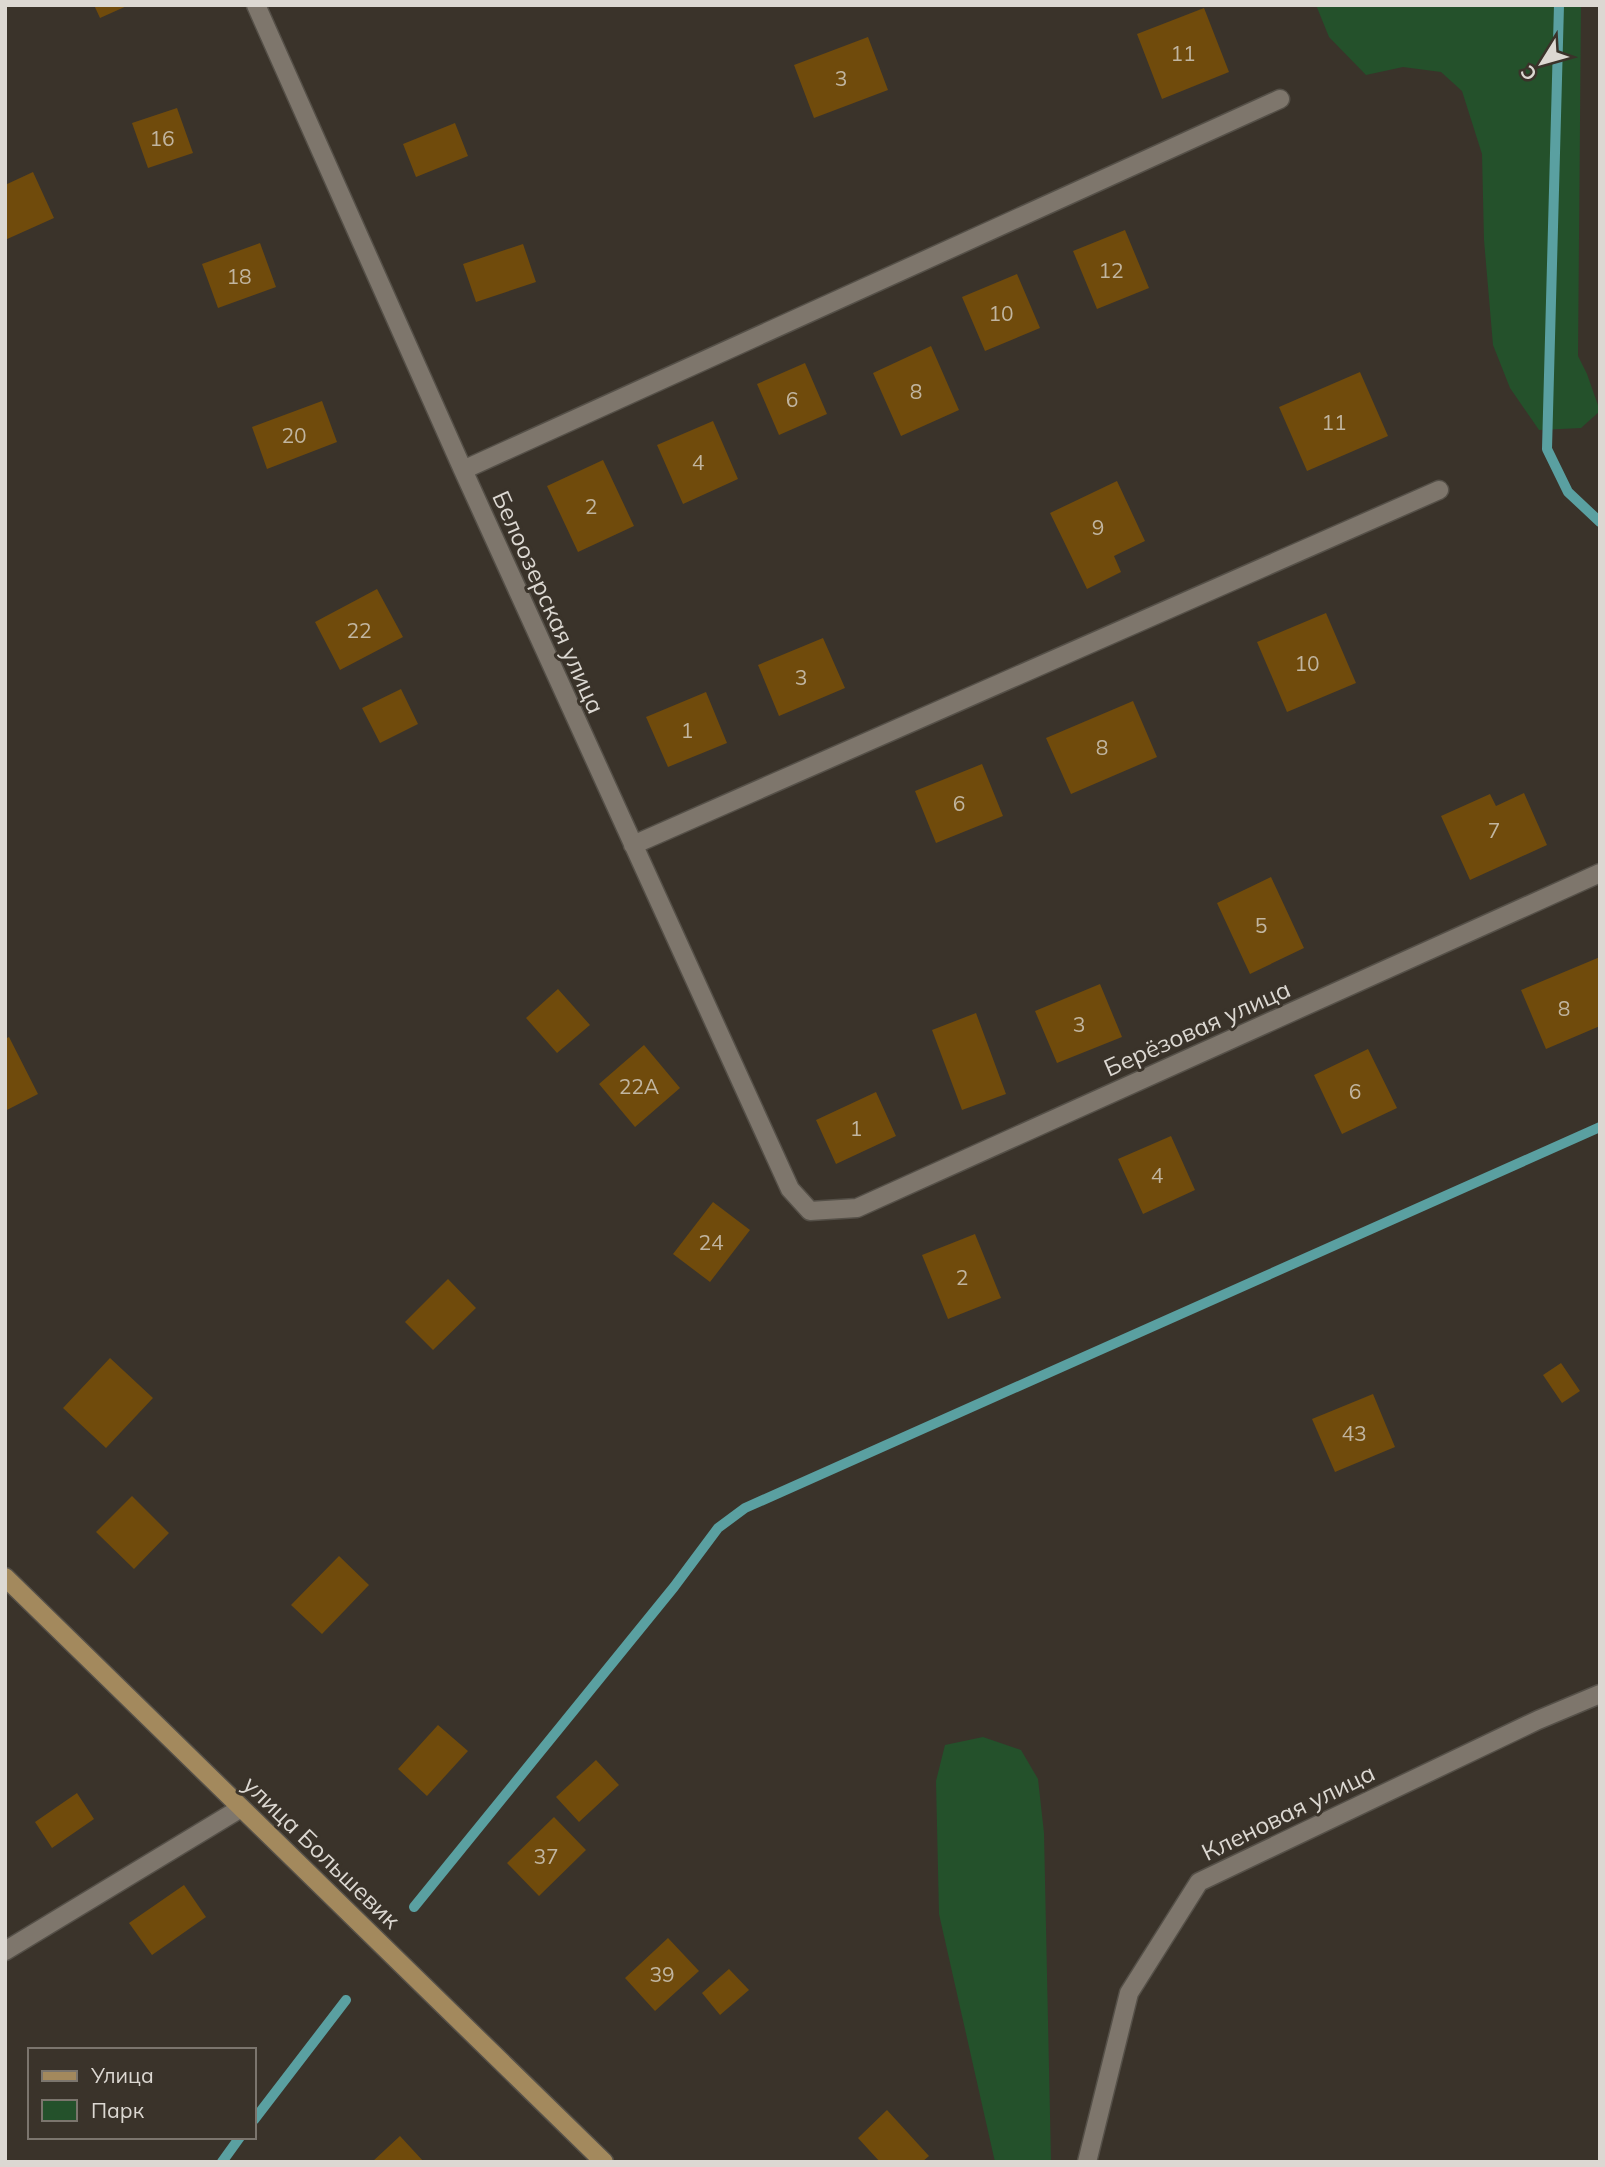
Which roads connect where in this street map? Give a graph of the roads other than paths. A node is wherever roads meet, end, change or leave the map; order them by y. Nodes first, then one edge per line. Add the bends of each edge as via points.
1 (256, 5) edge
2 (1280, 99) dead end
3 (463, 470) junction
4 (1440, 490) dead end
5 (633, 845) junction
6 (1600, 873) edge
7 (810, 1211) joint
8 (5, 1577) edge
9 (1600, 1694) edge
10 (242, 1808) junction
11 (5, 1951) edge
12 (604, 2162) edge
13 (1087, 2162) edge

1 - 3 street, Белоозерская улица
2 - 3 street
3 - 5 street, Белоозерская улица
4 - 5 street
5 - 7 street, Белоозерская улица via 790,1189
6 - 7 street, Берёзовая улица via 857,1208
8 - 10 main road, улица Большевик
9 - 13 street, Кленовая улица via 1199,1882 1129,1993
10 - 11 street
10 - 12 main road, улица Большевик

